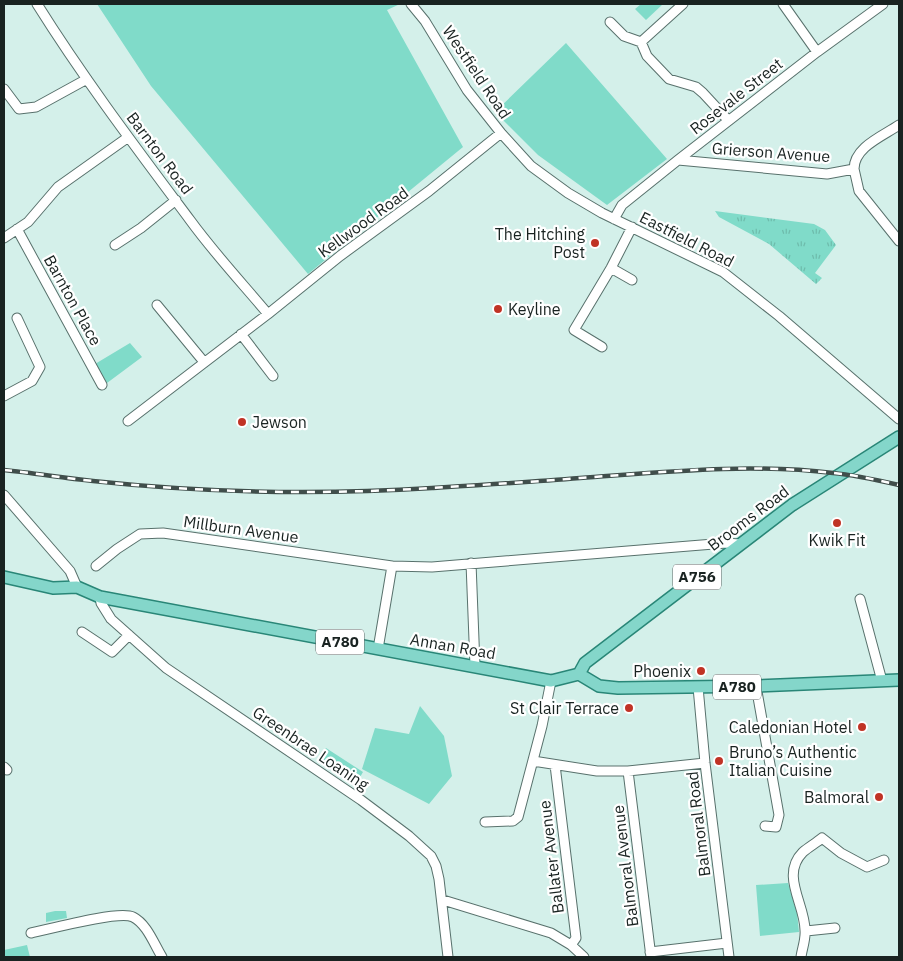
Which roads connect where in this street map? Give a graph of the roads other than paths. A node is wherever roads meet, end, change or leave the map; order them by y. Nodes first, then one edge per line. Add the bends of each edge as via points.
1 (36, 4) edge
2 (411, 4) edge
3 (683, 4) edge
4 (783, 4) edge
5 (883, 4) edge
6 (610, 22) dead end
7 (641, 42) junction
8 (818, 52) junction
9 (86, 79) junction
10 (4, 89) edge
11 (728, 120) junction
12 (899, 125) edge
13 (501, 133) junction
14 (127, 138) junction
15 (678, 160) junction
16 (854, 169) junction
17 (176, 200) junction
18 (614, 219) junction
19 (632, 227) junction
20 (17, 229) junction
21 (4, 238) edge
22 (899, 241) edge
23 (115, 245) dead end
24 (611, 268) junction
25 (632, 280) dead end
26 (157, 305) dead end
27 (268, 314) junction
28 (17, 318) dead end
29 (241, 334) junction
30 (602, 348) dead end
31 (204, 362) junction
32 (273, 376) dead end
33 (102, 385) dead end
34 (4, 396) edge
35 (899, 419) edge
36 (128, 421) dead end
37 (899, 437) edge
38 (4, 495) edge
39 (739, 544) junction
40 (471, 563) junction
41 (96, 566) dead end
42 (392, 566) junction
43 (4, 577) edge
44 (78, 587) junction
45 (100, 597) junction
46 (860, 599) dead end
47 (82, 632) dead end
48 (129, 636) junction
49 (378, 649) junction
50 (475, 666) junction
51 (579, 674) junction
52 (899, 680) edge
53 (551, 681) junction
54 (882, 681) junction
55 (756, 686) junction
56 (698, 687) junction
57 (533, 760) junction
58 (706, 763) junction
59 (555, 765) junction
60 (628, 771) junction
61 (484, 822) dead end
62 (765, 826) dead end
63 (884, 860) dead end
64 (443, 900) junction
65 (836, 928) dead end
66 (806, 931) junction
67 (31, 933) dead end
68 (727, 943) junction
69 (570, 945) junction
70 (650, 955) edge
71 (162, 957) edge
72 (448, 957) edge
73 (584, 957) edge
74 (729, 957) edge
75 (801, 957) edge

1 - 9 street, Barnton Road
2 - 13 street, Westfield Road via 467,90
3 - 7 street
4 - 8 street
5 - 8 street, Rosevale Street
6 - 7 street via 624,36
7 - 11 street via 647,56 669,79 696,87
8 - 11 street, Rosevale Street
9 - 10 street via 36,107 19,109
9 - 14 street, Barnton Road
11 - 15 street, Rosevale Street
12 - 16 street, Grierson Avenue via 862,150 854,162
13 - 18 street, Eastfield Road via 531,166 568,193
13 - 27 street, Kellwood Road
14 - 17 street, Barnton Road
14 - 20 street via 58,187 28,222
15 - 16 street, Grierson Avenue via 827,174
15 - 18 street, Rosevale Street via 622,205
16 - 22 street via 859,191
17 - 23 street
17 - 27 street, Barnton Road
18 - 19 street, Eastfield Road
19 - 24 street
19 - 35 street, Eastfield Road via 724,272
20 - 21 street
20 - 33 street, Barnton Place
24 - 25 street
24 - 30 street via 574,330
26 - 31 street
27 - 29 street, Kellwood Road
28 - 34 street via 40,366 32,381
29 - 31 street, Kellwood Road
29 - 32 street
31 - 36 street, Kellwood Road
37 - 39 main road, Brooms Road / A756 via 792,505
38 - 44 street via 70,571
39 - 40 street, Millburn Avenue
39 - 51 main road, Brooms Road / A756 via 586,663
40 - 42 street, Millburn Avenue via 432,567
40 - 50 street
41 - 42 street, Millburn Avenue via 140,534 163,532
42 - 49 street
43 - 44 main road, Annan Road / A780 via 53,588
44 - 45 main road, Annan Road / A780
45 - 48 street, Greenbrae Loaning via 111,619
45 - 49 main road, Annan Road / A780
46 - 54 street
47 - 48 street via 112,652
48 - 64 street, Greenbrae Loaning via 166,668 409,836 431,856
49 - 50 main road, Annan Road / A780
50 - 53 main road, Annan Road / A780
51 - 53 main road, Annan Road / A780
51 - 56 main road, A780 via 599,686
52 - 54 main road, A780
53 - 57 street
54 - 55 main road, A780
55 - 56 main road, A780
55 - 62 street via 779,815 776,827
56 - 58 street, Balmoral Road
57 - 59 street
57 - 61 street via 518,817 513,821
58 - 60 street
58 - 68 street, Balmoral Road
59 - 60 street via 597,771
59 - 69 street, Ballater Avenue via 576,938
60 - 70 street, Balmoral Avenue
63 - 66 street via 867,867 822,838 803,853 792,872
64 - 69 street via 551,933
64 - 72 street, Greenbrae Loaning
65 - 66 street
66 - 75 street
67 - 71 street via 104,918 132,916 144,925
68 - 70 street
68 - 74 street, Balmoral Road
69 - 73 street

